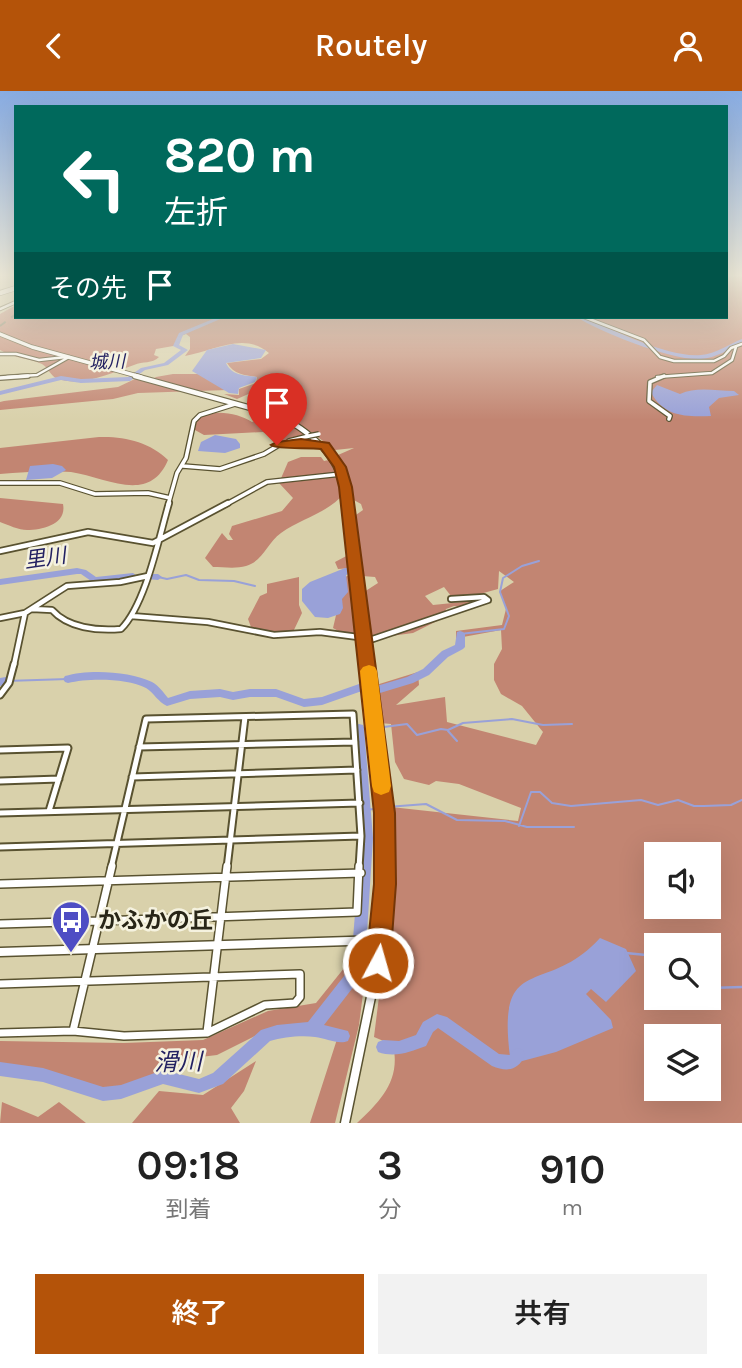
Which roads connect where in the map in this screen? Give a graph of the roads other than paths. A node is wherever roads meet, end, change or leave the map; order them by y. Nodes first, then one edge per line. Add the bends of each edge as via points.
1 (603, 324) edge
2 (0, 334) edge
3 (742, 344) edge
4 (736, 346) junction
5 (0, 354) edge
6 (68, 357) junction
7 (0, 378) edge
8 (237, 403) junction
9 (669, 419) dead end
10 (318, 433) dead end
11 (325, 446) junction
12 (275, 447) junction
13 (183, 466) junction
14 (342, 474) junction
15 (0, 484) edge
16 (170, 498) junction
17 (159, 540) junction
18 (0, 551) edge
19 (148, 576) junction
20 (451, 599) dead end
21 (32, 609) junction
22 (25, 613) junction
23 (131, 616) junction
24 (0, 618) edge
25 (365, 639) junction
26 (0, 695) edge
27 (245, 717) junction
28 (355, 742) junction
29 (242, 744) junction
30 (139, 747) junction
31 (0, 750) edge
32 (357, 770) junction
33 (238, 774) junction
34 (132, 777) junction
35 (59, 779) junction
36 (0, 781) edge
37 (360, 803) junction
38 (234, 806) junction
39 (125, 809) junction
40 (49, 811) junction
41 (0, 813) edge
42 (361, 837) junction
43 (230, 840) junction
44 (116, 843) junction
45 (0, 847) edge
46 (361, 873) junction
47 (226, 877) junction
48 (108, 880) junction
49 (0, 884) edge
50 (221, 917) junction
51 (98, 921) junction
52 (0, 923) edge
53 (381, 940) junction
54 (218, 945) junction
55 (91, 949) junction
56 (0, 952) edge
57 (214, 978) junction
58 (84, 982) junction
59 (0, 984) edge
60 (73, 1031) junction
61 (0, 1033) edge
62 (207, 1033) junction
63 (345, 1123) edge

1 - 4 street via 644,340 660,357 674,361 714,361
2 - 6 street
3 - 4 street
4 - 9 street via 732,360 721,371 653,378 649,401
5 - 6 street via 39,360
6 - 7 street via 37,375
6 - 8 street
8 - 11 street via 281,416
8 - 13 street via 197,417
10 - 12 street, bridge
11 - 12 street
11 - 14 street
12 - 13 street via 226,468
13 - 16 street
14 - 17 street via 267,482
14 - 25 street
15 - 16 street via 60,483 95,494 148,493
16 - 17 street
17 - 18 street via 151,543 83,533
17 - 19 street
19 - 21 street via 67,586
19 - 23 street
20 - 25 street via 488,600 383,638
21 - 22 street
21 - 23 street via 52,610 62,621 110,630 121,629
22 - 24 street
22 - 26 street via 12,661 14,670
23 - 25 street via 208,622 274,635 320,632
25 - 53 street via 384,813
27 - 28 street via 353,714
27 - 29 street
27 - 30 street via 146,719
28 - 29 street
28 - 32 street
29 - 30 street
29 - 33 street
30 - 34 street
31 - 35 street via 68,748
32 - 33 street
32 - 37 street
33 - 34 street
33 - 38 street
34 - 39 street
35 - 36 street
35 - 40 street
37 - 38 street
37 - 42 street
38 - 39 street
38 - 43 street
39 - 40 street
39 - 44 street
40 - 41 street
42 - 43 street
42 - 46 street
43 - 44 street
43 - 47 street
44 - 45 street
44 - 48 street
46 - 47 street
46 - 50 street via 357,912
47 - 48 street
47 - 50 street
48 - 49 street
48 - 51 street
50 - 51 street
50 - 54 street
51 - 52 street
51 - 55 street
53 - 54 street
53 - 63 street
54 - 55 street
54 - 57 street
55 - 56 street
55 - 58 street
57 - 58 street
57 - 62 street
57 - 62 street via 300,974 300,997 295,1003 265,1005
58 - 59 street
58 - 60 street
60 - 61 street
60 - 62 street via 124,1036

